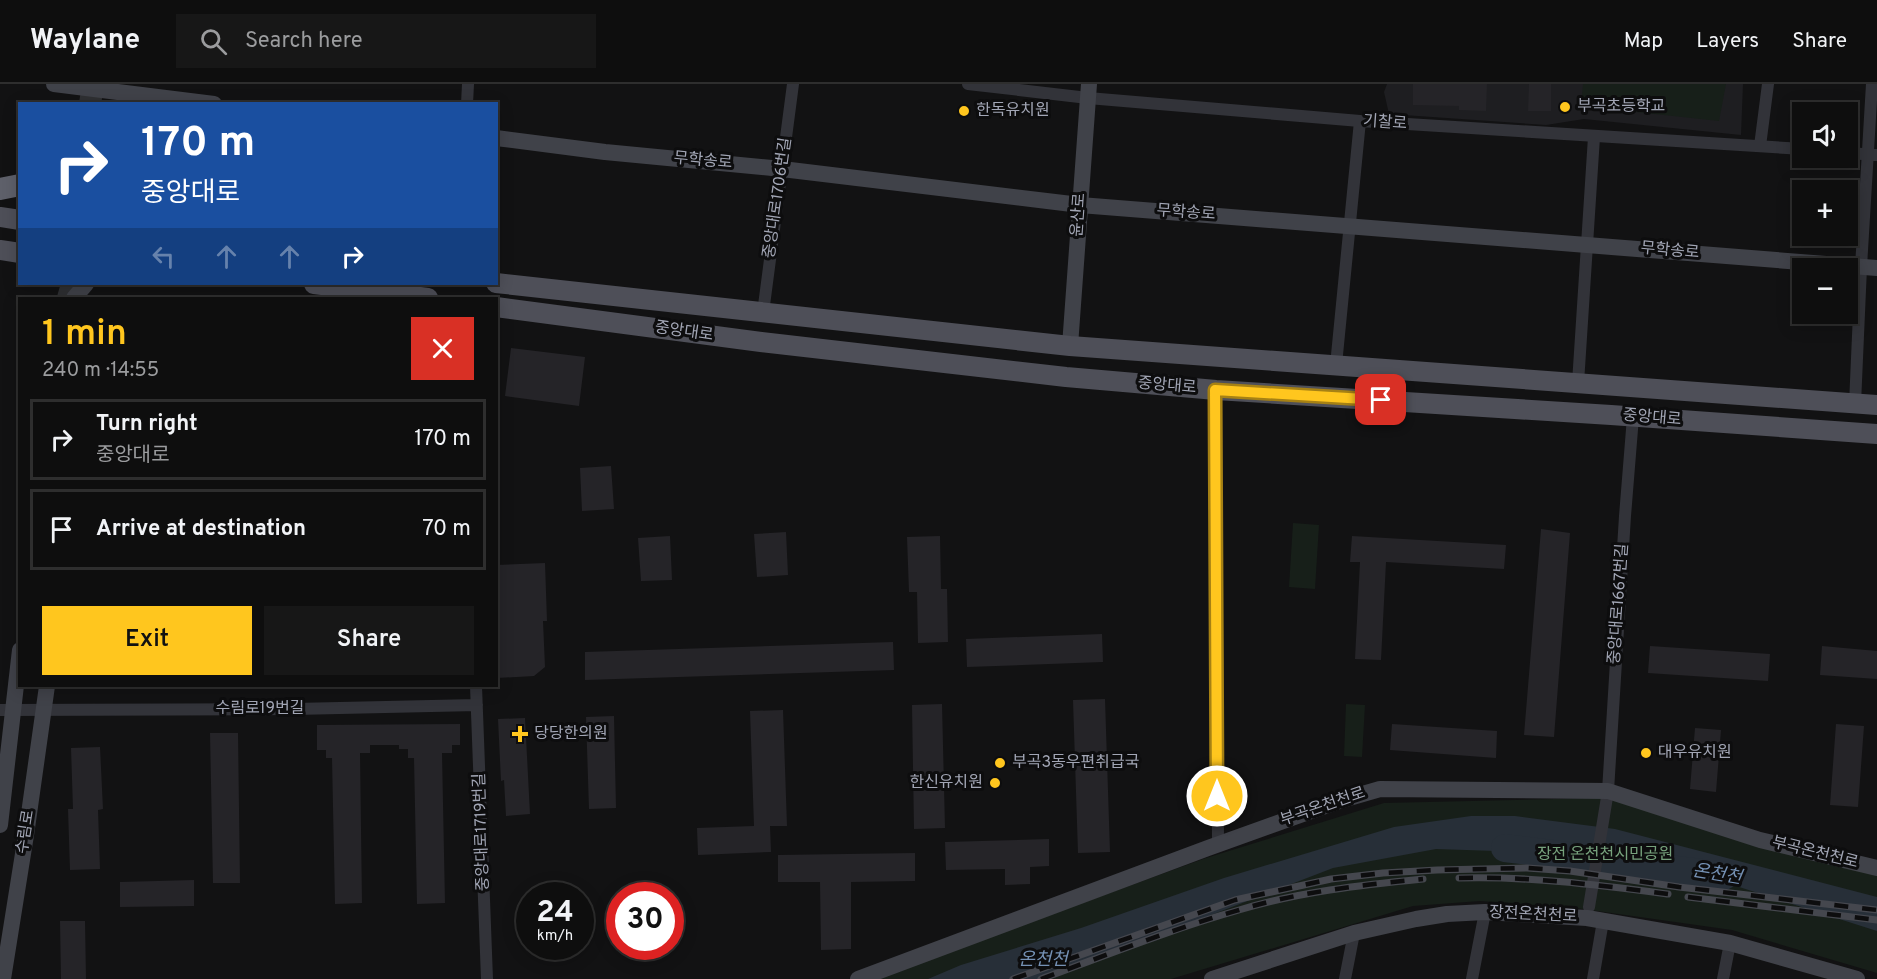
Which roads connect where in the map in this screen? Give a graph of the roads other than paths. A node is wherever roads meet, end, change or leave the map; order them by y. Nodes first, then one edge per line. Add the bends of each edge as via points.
1 (54, 84) edge
2 (468, 84) edge
3 (794, 84) edge
4 (969, 84) edge
5 (1768, 84) edge
6 (1872, 84) edge
7 (1089, 91) edge
8 (164, 95) edge
9 (203, 102) edge
10 (467, 102) edge
11 (1360, 121) junction
12 (1594, 137) junction
13 (498, 138) edge
14 (1760, 146) junction
15 (1792, 148) edge
16 (1872, 155) edge
17 (782, 169) junction
18 (18, 185) edge
19 (0, 189) edge
20 (1080, 205) junction
21 (0, 218) edge
22 (18, 220) edge
23 (1349, 226) junction
24 (1585, 244) junction
25 (0, 250) edge
26 (18, 253) edge
27 (1869, 268) edge
28 (498, 283) edge
29 (85, 285) edge
30 (322, 285) edge
31 (75, 297) edge
32 (420, 297) edge
33 (498, 307) edge
34 (763, 313) junction
35 (1070, 346) junction
36 (1336, 365) junction
37 (1578, 383) junction
38 (1215, 390) junction
39 (1877, 395) edge
40 (1856, 404) junction
41 (1877, 405) edge
42 (1633, 417) junction
43 (1872, 431) edge
44 (18, 659) edge
45 (47, 687) edge
46 (476, 687) edge
47 (477, 705) junction
48 (6, 710) edge
49 (44, 710) junction
50 (1608, 791) junction
51 (0, 825) edge
52 (1218, 844) junction
53 (1877, 868) edge
54 (1485, 912) junction
55 (1593, 915) junction
56 (1354, 933) junction
57 (1730, 943) junction
58 (3, 979) edge
59 (488, 979) edge
60 (858, 979) edge
61 (1215, 979) edge
62 (1345, 979) edge
63 (1472, 979) edge
64 (1593, 979) edge
65 (1723, 979) edge
66 (1857, 979) edge

1 - 8 main road
2 - 10 street
3 - 17 street, 중앙대로1706번길
4 - 7 street, 기찰로
5 - 14 street
6 - 16 street
7 - 11 street, 기찰로
7 - 20 main road, 윤산로
8 - 9 main road
11 - 12 street, 기찰로
11 - 23 street
12 - 14 street, 기찰로
12 - 24 street
13 - 17 main road, 무학송로
14 - 15 street, 기찰로
16 - 27 street
17 - 20 main road, 무학송로
17 - 34 street, 중앙대로1706번길
18 - 19 highway
20 - 23 main road, 무학송로
20 - 35 main road, 윤산로
21 - 22 main road
23 - 24 main road, 무학송로
23 - 36 street
24 - 27 main road, 무학송로
24 - 37 street
25 - 26 main road
27 - 40 street
28 - 34 main road, 중앙대로
29 - 31 main road
30 - 32 main road
33 - 38 main road, 중앙대로 via 796,346
34 - 35 main road, 중앙대로
35 - 36 main road, 중앙대로
36 - 37 main road, 중앙대로
37 - 40 main road, 중앙대로
38 - 42 main road, 중앙대로
38 - 52 street
39 - 40 main road
40 - 41 main road, 중앙대로
42 - 43 main road, 중앙대로
42 - 50 street, 중앙대로1667번길
44 - 48 main road, 수림로
45 - 49 main road, 수림로
46 - 47 street, 중앙대로1719번길
47 - 49 street, 수림로19번길
47 - 59 street, 중앙대로1719번길
48 - 49 street, 수림로19번길
48 - 51 main road, 수림로
49 - 58 main road, 수림로
50 - 52 main road, 부곡온천천로 via 1377,790
50 - 53 main road, 부곡온천천로 via 1760,840
50 - 55 street, 중앙대로1667번길
52 - 60 main road, 부곡온천천로
54 - 55 main road, 장전온천천로
54 - 56 main road, 장전온천천로 via 1416,919
54 - 63 street
55 - 57 main road, 장전온천천로
55 - 64 street, 중앙대로1667번길
56 - 61 main road, 장전온천천로
56 - 62 street
57 - 65 street
57 - 66 main road, 장전온천천로

